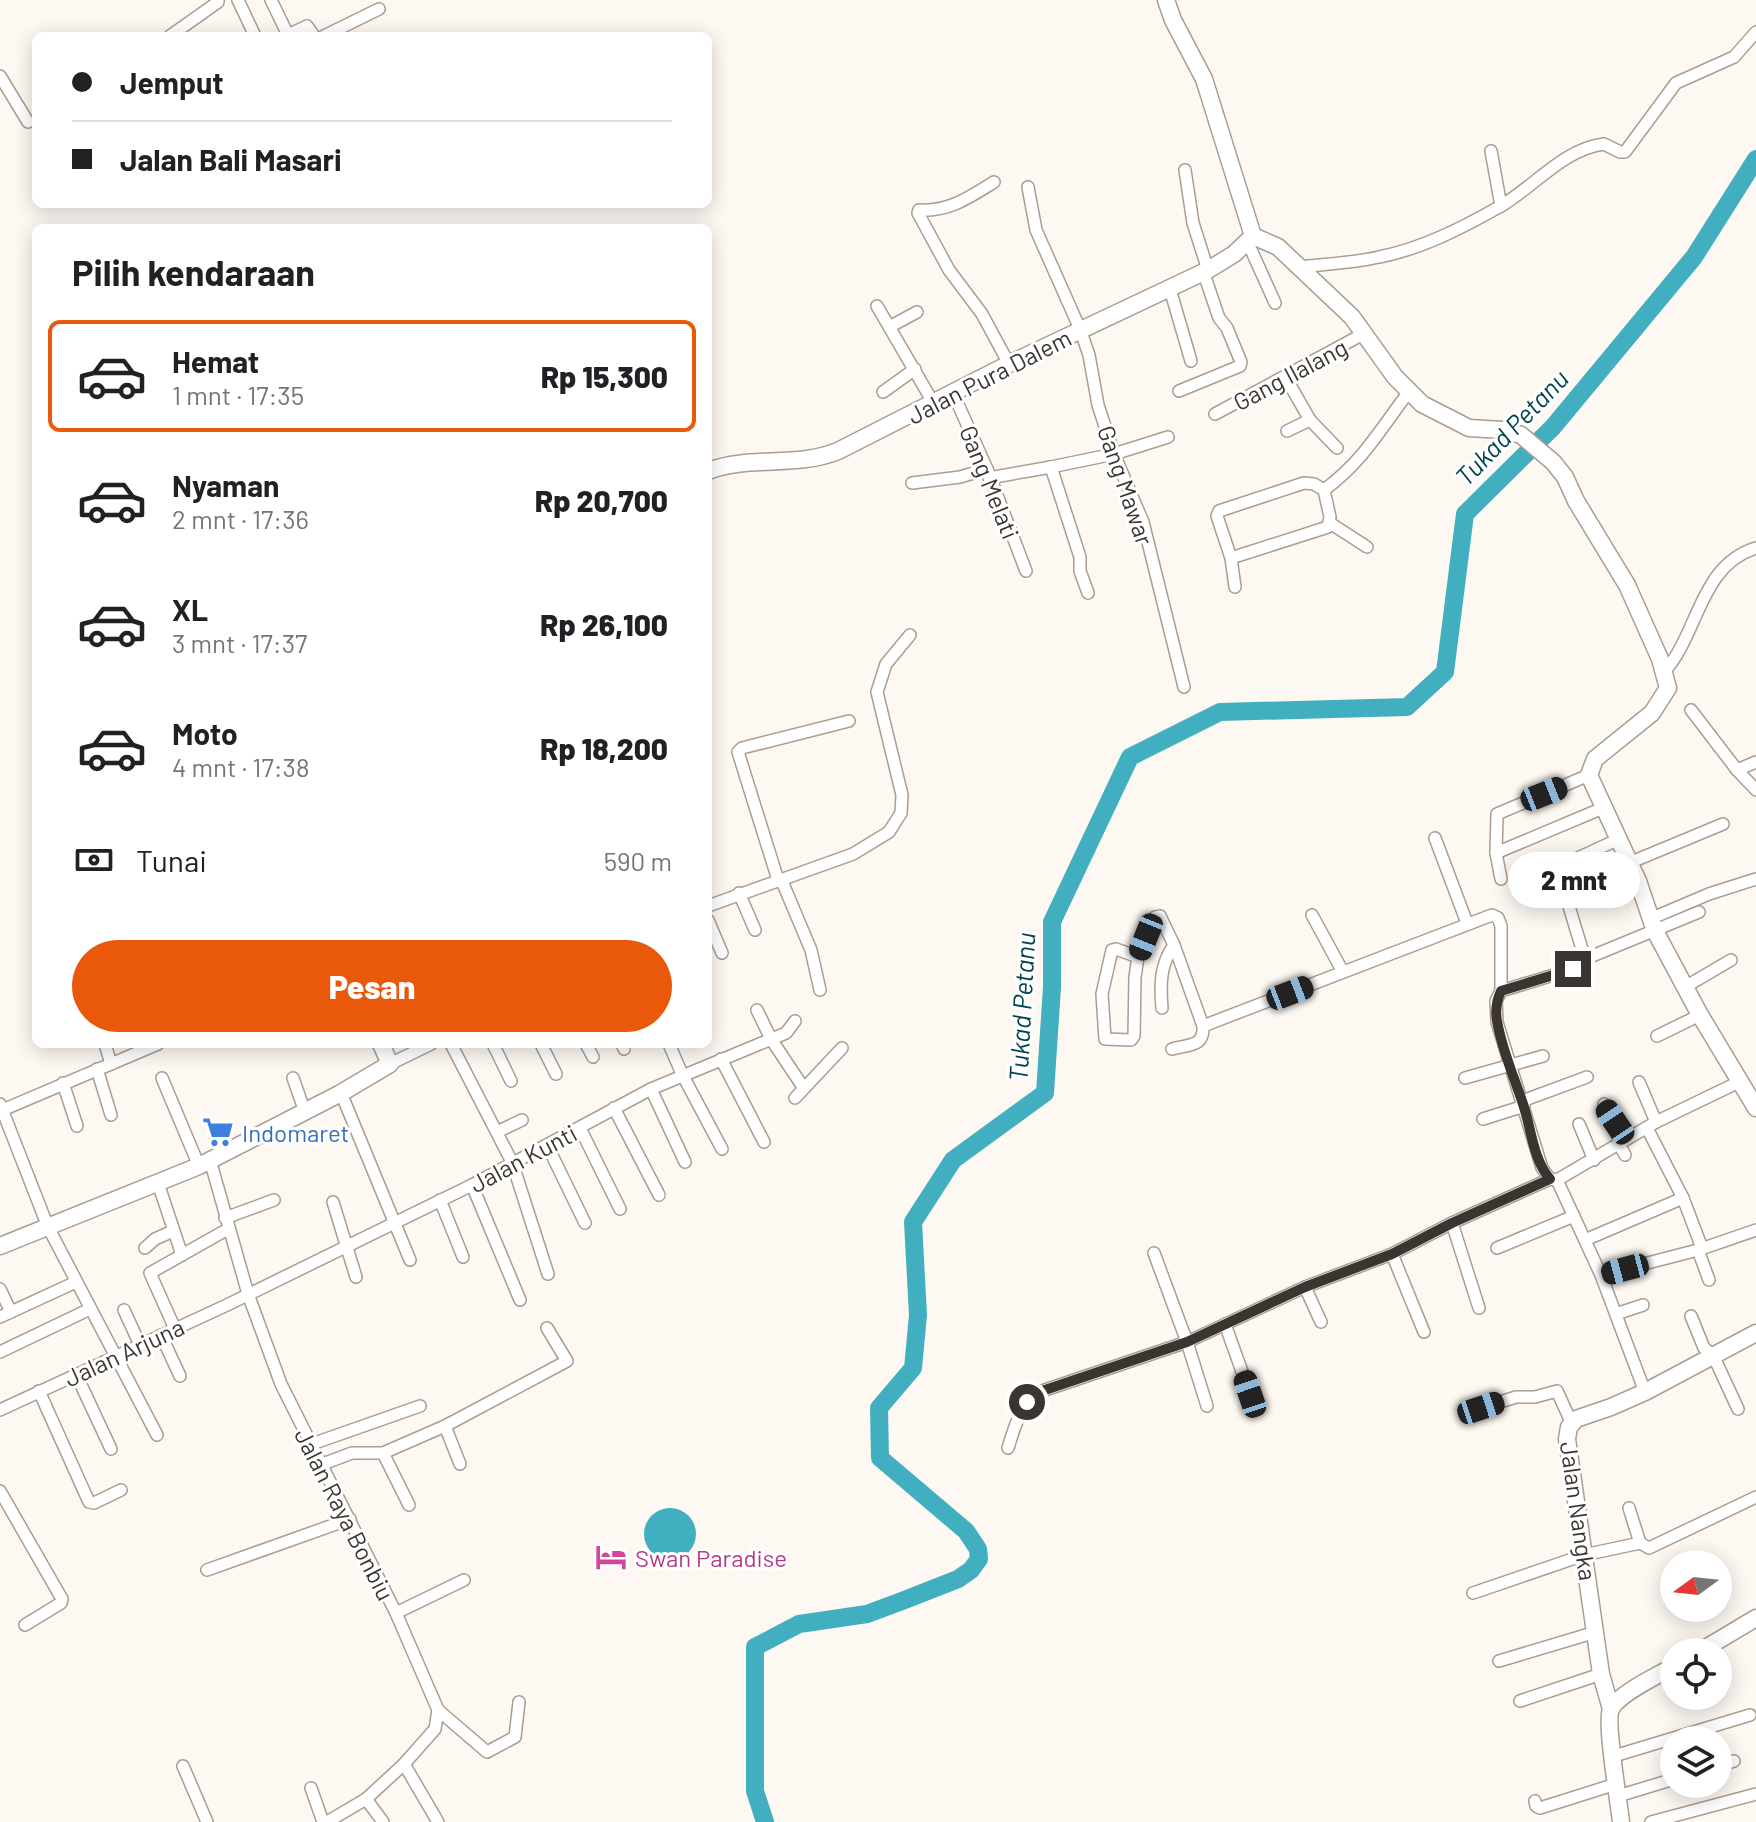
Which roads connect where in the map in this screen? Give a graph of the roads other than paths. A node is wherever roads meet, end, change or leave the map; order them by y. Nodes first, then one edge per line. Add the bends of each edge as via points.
1 (218, 0) edge
2 (238, 0) edge
3 (271, 0) edge
4 (1166, 0) edge
5 (379, 9) dead end
6 (176, 32) edge
7 (253, 32) edge
8 (287, 32) edge
9 (294, 32) edge
10 (311, 32) edge
11 (332, 32) edge
12 (1756, 32) edge
13 (0, 76) edge
14 (28, 122) dead end
15 (1491, 151) dead end
16 (1185, 170) dead end
17 (994, 182) dead end
18 (1028, 187) dead end
19 (1501, 206) junction
20 (1250, 240) junction
21 (1299, 267) junction
22 (1206, 270) junction
23 (1170, 289) junction
24 (1275, 303) dead end
25 (877, 306) dead end
26 (917, 312) dead end
27 (891, 326) junction
28 (1080, 329) junction
29 (1365, 333) junction
30 (1191, 361) dead end
31 (1009, 364) junction
32 (915, 369) junction
33 (1286, 378) junction
34 (1179, 391) dead end
35 (883, 392) dead end
36 (953, 393) junction
37 (1408, 393) junction
38 (934, 404) junction
39 (1215, 414) dead end
40 (1310, 420) junction
41 (1287, 431) dead end
42 (1168, 437) dead end
43 (1337, 448) dead end
44 (1114, 454) junction
45 (1051, 467) junction
46 (712, 470) edge
47 (988, 473) junction
48 (912, 483) dead end
49 (1324, 490) junction
50 (1330, 523) junction
51 (1367, 547) dead end
52 (1756, 548) edge
53 (1231, 558) junction
54 (1026, 571) dead end
55 (1235, 587) dead end
56 (1088, 593) dead end
57 (910, 635) dead end
58 (1665, 671) junction
59 (1184, 687) dead end
60 (1691, 710) dead end
61 (849, 721) dead end
62 (1756, 762) edge
63 (1737, 770) junction
64 (1589, 775) junction
65 (1756, 790) edge
66 (1603, 808) junction
67 (1723, 824) dead end
68 (1435, 838) dead end
69 (1619, 839) junction
70 (1496, 853) junction
71 (1629, 863) junction
72 (1501, 879) dead end
73 (1532, 879) dead end
74 (1756, 879) edge
75 (780, 880) junction
76 (1564, 890) dead end
77 (739, 893) junction
78 (712, 904) edge
79 (1699, 912) dead end
80 (1312, 915) dead end
81 (1467, 923) junction
82 (1652, 925) junction
83 (712, 929) edge
84 (755, 930) dead end
85 (1174, 945) junction
86 (722, 953) dead end
87 (1138, 957) junction
88 (1585, 959) junction
89 (1731, 960) dead end
90 (1343, 972) junction
91 (1685, 987) junction
92 (820, 990) dead end
93 (1501, 991) junction
94 (1162, 1008) dead end
95 (757, 1010) dead end
96 (1700, 1015) junction
97 (795, 1021) dead end
98 (1203, 1026) junction
99 (1657, 1036) dead end
100 (771, 1039) junction
101 (106, 1048) edge
102 (149, 1048) edge
103 (383, 1048) edge
104 (423, 1048) edge
105 (453, 1048) edge
106 (495, 1048) edge
107 (543, 1048) edge
108 (588, 1048) edge
109 (671, 1048) edge
110 (842, 1048) dead end
111 (1172, 1049) dead end
112 (1543, 1056) dead end
113 (593, 1057) dead end
114 (721, 1059) junction
115 (111, 1064) junction
116 (390, 1064) junction
117 (1509, 1065) junction
118 (97, 1069) junction
119 (556, 1074) dead end
120 (682, 1074) junction
121 (1587, 1077) dead end
122 (162, 1078) dead end
123 (293, 1078) dead end
124 (1465, 1078) dead end
125 (511, 1081) dead end
126 (1746, 1081) edge
127 (1639, 1082) dead end
128 (63, 1083) junction
129 (803, 1087) junction
130 (651, 1089) junction
131 (341, 1093) junction
132 (795, 1098) dead end
133 (1523, 1104) junction
134 (1604, 1104) dead end
135 (614, 1108) junction
136 (1756, 1108) edge
137 (1, 1109) edge
138 (305, 1112) junction
139 (111, 1115) dead end
140 (1483, 1119) dead end
141 (522, 1120) dead end
142 (1579, 1124) dead end
143 (1652, 1125) junction
144 (77, 1126) dead end
145 (580, 1128) junction
146 (497, 1132) junction
147 (764, 1142) dead end
148 (547, 1145) junction
149 (1624, 1146) junction
150 (722, 1149) dead end
151 (1594, 1160) junction
152 (512, 1162) junction
153 (685, 1162) dead end
154 (204, 1163) junction
155 (1554, 1180) junction
156 (158, 1183) junction
157 (472, 1185) junction
158 (659, 1195) dead end
159 (1683, 1198) junction
160 (274, 1200) dead end
161 (440, 1200) junction
162 (333, 1202) dead end
163 (620, 1209) dead end
164 (1574, 1216) junction
165 (394, 1223) junction
166 (585, 1223) dead end
167 (1452, 1223) junction
168 (227, 1224) junction
169 (48, 1227) junction
170 (1756, 1230) edge
171 (173, 1231) junction
172 (1585, 1240) junction
173 (346, 1245) junction
174 (0, 1246) edge
175 (145, 1248) dead end
176 (1497, 1248) dead end
177 (1700, 1249) junction
178 (1154, 1253) dead end
179 (1392, 1254) junction
180 (182, 1255) junction
181 (463, 1257) dead end
182 (410, 1260) dead end
183 (548, 1274) dead end
184 (1601, 1275) junction
185 (356, 1277) dead end
186 (1709, 1280) dead end
187 (76, 1282) junction
188 (1305, 1287) junction
189 (0, 1289) edge
190 (248, 1294) junction
191 (520, 1300) dead end
192 (1643, 1305) dead end
193 (1479, 1308) dead end
194 (90, 1309) junction
195 (124, 1310) dead end
196 (5, 1314) edge
197 (1616, 1314) junction
198 (1691, 1316) dead end
199 (1321, 1322) dead end
200 (1225, 1324) junction
201 (547, 1328) dead end
202 (175, 1329) junction
203 (1424, 1332) dead end
204 (161, 1335) junction
205 (1755, 1335) edge
206 (1187, 1342) junction
207 (140, 1345) junction
208 (0, 1352) edge
209 (1713, 1355) junction
210 (115, 1356) junction
211 (76, 1374) junction
212 (180, 1376) dead end
213 (39, 1391) junction
214 (1645, 1392) junction
215 (1250, 1394) dead end
216 (420, 1406) dead end
217 (1207, 1406) dead end
218 (1481, 1408) dead end
219 (1738, 1409) dead end
220 (0, 1410) edge
221 (1572, 1424) junction
222 (445, 1426) junction
223 (157, 1435) dead end
224 (309, 1445) junction
225 (1008, 1448) dead end
226 (111, 1449) dead end
227 (383, 1453) junction
228 (460, 1464) dead end
229 (320, 1465) junction
230 (121, 1490) dead end
231 (0, 1491) edge
232 (1756, 1497) edge
233 (409, 1505) dead end
234 (1629, 1508) dead end
235 (350, 1519) junction
236 (1640, 1543) junction
237 (1584, 1555) junction
238 (207, 1570) dead end
239 (464, 1580) dead end
240 (1473, 1593) dead end
241 (396, 1613) junction
242 (1756, 1618) edge
243 (25, 1625) dead end
244 (1596, 1632) junction
245 (1722, 1638) edge
246 (1499, 1661) dead end
247 (1601, 1674) junction
248 (1660, 1675) edge
249 (1520, 1701) dead end
250 (519, 1702) dead end
251 (1611, 1709) junction
252 (438, 1710) junction
253 (1750, 1715) dead end
254 (1614, 1756) junction
255 (404, 1764) junction
256 (183, 1766) dead end
257 (1660, 1782) edge
258 (311, 1788) dead end
259 (1617, 1790) junction
260 (1756, 1794) edge
261 (366, 1799) junction
262 (1535, 1801) dead end
263 (207, 1822) edge
264 (325, 1822) edge
265 (383, 1822) edge
266 (438, 1822) edge
267 (1619, 1822) edge
268 (1651, 1822) edge

1 - 6 street
2 - 7 street
3 - 8 street
4 - 20 street via 1204,79
5 - 11 street
9 - 10 street via 307,26
12 - 19 street via 1734,57 1676,83 1625,152 1604,144 1581,151
13 - 14 street
15 - 19 street
16 - 22 street
17 - 31 street via 960,203 918,213
18 - 28 street, Gang Mawar via 1036,230
19 - 21 street via 1440,238 1381,257
20 - 21 street via 1272,242
20 - 22 street, Jalan Pura Dalem
20 - 24 street
21 - 29 street
22 - 23 street, Jalan Pura Dalem
22 - 34 street via 1219,318 1241,362
23 - 28 street, Jalan Pura Dalem
23 - 30 street
25 - 27 street
26 - 27 street
27 - 32 street
28 - 31 street, Jalan Pura Dalem
28 - 44 street, Gang Mawar
29 - 33 street, Gang Ilalang
29 - 37 street
31 - 36 street, Jalan Pura Dalem
32 - 35 street
32 - 38 street
33 - 39 street, Gang Ilalang
33 - 40 street
36 - 38 street, Jalan Pura Dalem
36 - 47 street, Gang Melati
37 - 49 street via 1365,454
37 - 58 street via 1469,428 1521,435 1553,462 1627,585
38 - 46 street, Jalan Pura Dalem via 823,457
40 - 41 street
40 - 43 street
42 - 44 street
44 - 45 street
44 - 59 street, Gang Mawar via 1143,522
45 - 47 street
45 - 56 street
47 - 48 street
47 - 54 street, Gang Melati
49 - 50 street
49 - 53 street via 1304,483 1221,509 1217,516
50 - 51 street
50 - 53 street
52 - 58 street via 1734,557 1716,576
53 - 55 street
57 - 75 street via 886,664 877,692 902,795 897,821 868,847
58 - 64 street via 1668,688 1652,713 1595,759
60 - 63 street
61 - 75 street via 738,752
62 - 63 street
63 - 65 street
64 - 66 street
64 - 70 street via 1497,814
66 - 69 street
66 - 70 street
67 - 71 street
68 - 81 street
69 - 71 street
69 - 73 street
70 - 72 street
71 - 82 street
74 - 82 street via 1709,894
75 - 77 street
75 - 92 street via 811,950
76 - 88 street
77 - 78 street
77 - 84 street
79 - 82 street
80 - 90 street
81 - 90 street
81 - 93 street via 1492,915 1499,920
82 - 88 street
82 - 91 street
83 - 86 street
85 - 87 street via 1156,916
85 - 94 street via 1162,966
85 - 98 street
87 - 87 street via 1112,950 1102,994 1103,1036 1108,1041 1134,1036
88 - 93 street via 1573,969
89 - 91 street
90 - 98 street
91 - 96 street
93 - 117 street via 1497,1022
95 - 100 street
96 - 99 street
96 - 126 street
97 - 100 street, Jalan Kunti via 786,1033
98 - 111 street via 1203,1039
100 - 114 street, Jalan Kunti
100 - 129 street
101 - 115 street
102 - 115 street
103 - 116 street
104 - 116 street
105 - 146 street
106 - 125 street
107 - 119 street
108 - 113 street
109 - 120 street
110 - 129 street
112 - 117 street
114 - 120 street, Jalan Kunti
114 - 147 street
115 - 118 street
116 - 131 street
117 - 124 street
117 - 133 street
118 - 128 street
118 - 139 street
120 - 130 street, Jalan Kunti
120 - 150 street
121 - 133 street
122 - 154 street, Jalan Raya Bonbiu
123 - 138 street
126 - 136 street
126 - 143 street
127 - 143 street
128 - 137 street
128 - 144 street
129 - 132 street
130 - 135 street, Jalan Kunti
130 - 153 street
131 - 138 street
131 - 165 street
133 - 140 street
133 - 155 street via 1542,1168
134 - 149 street
135 - 145 street, Jalan Kunti
135 - 158 street
137 - 169 street
138 - 154 street
141 - 146 street
142 - 151 street
143 - 149 street
143 - 159 street
145 - 148 street, Jalan Kunti
145 - 163 street
146 - 152 street
148 - 152 street, Jalan Kunti
148 - 166 street
149 - 151 street
151 - 155 street
152 - 157 street, Jalan Kunti
152 - 183 street
154 - 156 street
154 - 168 street, Jalan Raya Bonbiu
155 - 164 street
155 - 167 street
156 - 169 street
156 - 171 street
157 - 161 street, Jalan Kunti
157 - 191 street
159 - 172 street
159 - 177 street
160 - 168 street
161 - 165 street, Jalan Kunti
161 - 181 street
162 - 173 street
164 - 172 street
164 - 176 street
165 - 173 street, Jalan Kunti
165 - 182 street
167 - 179 street
167 - 193 street
168 - 180 street
168 - 190 street, Jalan Raya Bonbiu
169 - 174 street
169 - 187 street
170 - 177 street
171 - 175 street
171 - 180 street
172 - 184 street
173 - 185 street
173 - 190 street, Jalan Kunti
177 - 184 street
177 - 186 street
178 - 206 street
179 - 188 street
179 - 203 street
180 - 202 street via 150,1275
184 - 197 street
187 - 194 street
187 - 196 street
188 - 199 street
188 - 200 street
189 - 196 street
190 - 202 street, Jalan Arjuna
190 - 224 street, Jalan Raya Bonbiu
192 - 197 street
194 - 208 street
194 - 210 street
195 - 207 street
197 - 214 street
198 - 209 street via 1704,1348
200 - 206 street
200 - 215 street
201 - 222 street via 567,1361
202 - 204 street, Jalan Arjuna
204 - 207 street, Jalan Arjuna
204 - 212 street
205 - 209 street, Jalan Nangka
206 - 217 street
206 - 225 street via 1039,1392 1018,1416
207 - 210 street, Jalan Arjuna
209 - 214 street, Jalan Nangka
209 - 219 street
210 - 211 street, Jalan Arjuna
210 - 223 street
211 - 213 street, Jalan Arjuna
211 - 226 street
213 - 220 street, Jalan Arjuna
213 - 230 street via 89,1502
214 - 221 street, Jalan Nangka
216 - 224 street
218 - 221 street via 1557,1391
221 - 237 street, Jalan Nangka via 1567,1439
222 - 227 street
222 - 228 street
224 - 229 street, Jalan Raya Bonbiu
227 - 229 street via 352,1453
227 - 233 street
229 - 235 street, Jalan Raya Bonbiu
231 - 243 street via 62,1599
232 - 236 street via 1649,1548
234 - 236 street
235 - 238 street
235 - 241 street, Jalan Raya Bonbiu
236 - 237 street
237 - 240 street
237 - 244 street, Jalan Nangka
239 - 241 street
241 - 252 street, Jalan Raya Bonbiu
242 - 245 street
244 - 246 street
244 - 247 street, Jalan Nangka
247 - 249 street
247 - 251 street, Jalan Nangka
248 - 251 street
250 - 252 street via 515,1737 487,1752
251 - 254 street, Jalan Nangka
252 - 255 street via 435,1729
253 - 254 street
254 - 259 street, Jalan Nangka
255 - 261 street
255 - 266 street
256 - 263 street
257 - 259 street
258 - 264 street
259 - 262 street via 1540,1808
259 - 267 street, Jalan Nangka
260 - 268 street
261 - 264 street
261 - 265 street

